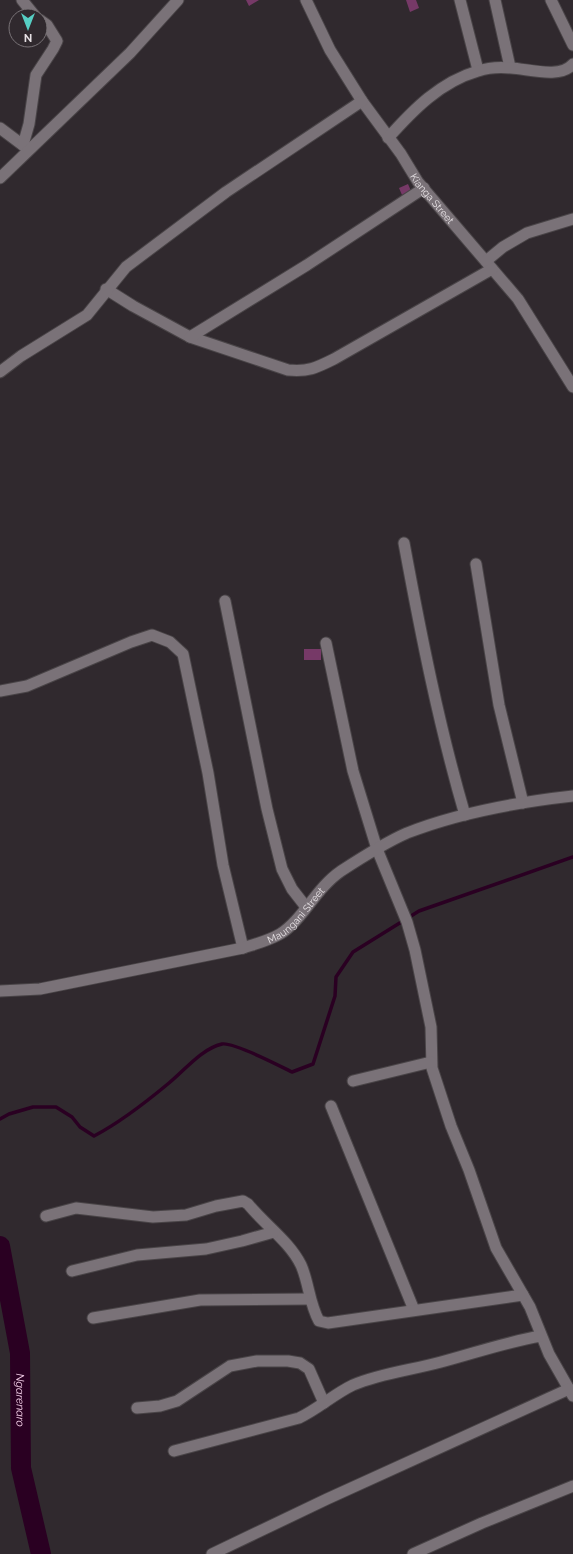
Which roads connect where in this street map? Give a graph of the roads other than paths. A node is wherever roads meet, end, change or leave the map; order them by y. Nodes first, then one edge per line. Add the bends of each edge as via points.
1 (22, 0) edge
2 (178, 0) edge
3 (306, 0) edge
4 (460, 0) edge
5 (496, 0) edge
6 (551, 0) edge
7 (28, 8) edge
8 (48, 27) edge
9 (573, 45) edge
10 (573, 64) edge
11 (510, 67) junction
12 (478, 70) junction
13 (362, 101) junction
14 (0, 128) edge
15 (388, 138) junction
16 (26, 147) junction
17 (0, 178) edge
18 (424, 188) junction
19 (573, 219) edge
20 (489, 265) junction
21 (106, 289) junction
22 (190, 337) junction
23 (0, 372) edge
24 (571, 382) edge
25 (404, 543) dead end
26 (476, 564) dead end
27 (226, 601) dead end
28 (326, 643) dead end
29 (0, 691) edge
30 (573, 796) edge
31 (523, 804) junction
32 (465, 815) junction
33 (377, 849) junction
34 (306, 907) junction
35 (243, 948) junction
36 (0, 991) edge
37 (431, 1062) junction
38 (353, 1081) dead end
39 (331, 1106) dead end
40 (46, 1216) dead end
41 (274, 1232) junction
42 (72, 1271) dead end
43 (523, 1295) junction
44 (310, 1299) junction
45 (414, 1310) junction
46 (93, 1318) dead end
47 (541, 1336) junction
48 (571, 1393) edge
49 (324, 1404) junction
50 (137, 1408) dead end
51 (174, 1451) dead end
52 (573, 1486) edge
53 (212, 1554) edge
54 (413, 1554) edge

1 - 7 street
2 - 16 street via 130,53
3 - 13 street, Kianga Street via 330,50
4 - 12 street
5 - 11 street
6 - 9 street
8 - 16 street via 57,41 36,75
10 - 11 street via 568,69 556,72
11 - 12 street
12 - 15 street via 446,84 416,108
13 - 15 street, Kianga Street
13 - 21 street via 226,192 126,267
14 - 16 street
15 - 18 street, Kianga Street
16 - 17 street
18 - 20 street, Kianga Street
18 - 22 street
19 - 20 street via 527,233 503,247
20 - 22 street via 314,369 288,370
20 - 24 street, Kianga Street via 518,299
21 - 22 street
21 - 23 street via 87,315
25 - 32 street via 448,759
26 - 31 street via 499,705
27 - 34 street via 267,809 282,869 292,889
28 - 33 street via 353,771
29 - 35 street via 27,686 152,635 170,642 183,654 208,773 223,865
30 - 31 street, Maungani Street
31 - 32 street, Maungani Street
32 - 33 street, Maungani Street via 405,834
33 - 34 street, Maungani Street via 340,872 322,887
33 - 37 street via 407,922 415,950 431,1026
34 - 35 street, Maungani Street via 281,934
35 - 36 street, Maungani Street via 40,989
37 - 38 street
37 - 43 street via 451,1126 496,1248
39 - 45 street
40 - 41 street via 76,1208 153,1217 186,1215 243,1201
41 - 42 street via 206,1249 137,1255
41 - 44 street via 292,1250 301,1266
43 - 45 street
43 - 47 street
44 - 45 street via 319,1321 328,1323
44 - 46 street via 200,1300
47 - 48 street
47 - 49 street via 516,1340 366,1380 342,1391
48 - 53 street via 327,1499
49 - 50 street via 309,1369 300,1363 257,1361 230,1366 177,1401
49 - 51 street via 299,1418
52 - 54 street via 482,1522

